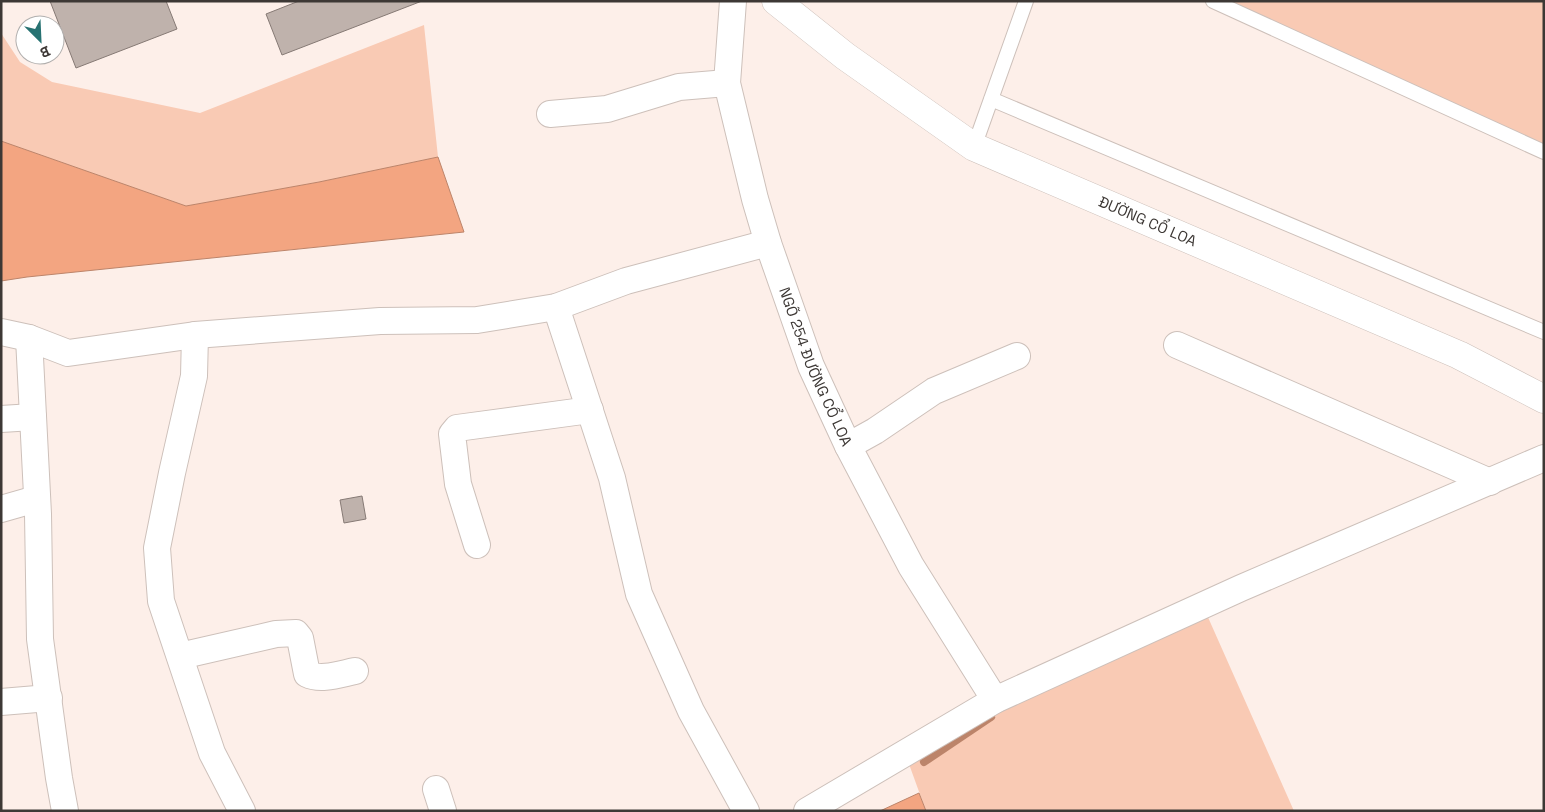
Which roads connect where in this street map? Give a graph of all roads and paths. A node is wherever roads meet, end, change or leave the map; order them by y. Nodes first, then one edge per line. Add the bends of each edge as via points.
1 (733, 1) edge
2 (776, 1) edge
3 (1026, 1) edge
4 (1213, 1) edge
5 (727, 83) junction
6 (991, 99) junction
7 (550, 114) dead end
8 (974, 147) junction
9 (1544, 152) edge
10 (768, 243) junction
11 (556, 307) junction
12 (1, 332) edge
13 (1544, 332) edge
14 (195, 335) junction
15 (28, 338) junction
16 (1178, 345) dead end
17 (1017, 356) dead end
18 (1544, 399) edge
19 (590, 410) junction
20 (32, 417) junction
21 (1, 419) edge
22 (848, 446) junction
23 (1544, 458) edge
24 (1490, 482) junction
25 (36, 499) junction
26 (1, 509) edge
27 (477, 545) dead end
28 (180, 656) junction
29 (355, 671) dead end
30 (49, 698) junction
31 (995, 700) junction
32 (1, 702) edge
33 (65, 811) edge
34 (242, 811) edge
35 (746, 811) edge
36 (806, 811) edge

1 - 5 street, NGÕ 254 ĐƯỜNG CỔ LOA
2 - 8 street, ĐƯỜNG CỔ LOA via 846,56
3 - 6 lane
4 - 9 lane
5 - 7 street via 679,86 607,109
5 - 10 street, NGÕ 254 ĐƯỜNG CỔ LOA
6 - 8 lane
6 - 13 lane
8 - 18 street, ĐƯỜNG CỔ LOA via 1459,356
10 - 11 street via 626,281
10 - 22 street, NGÕ 254 ĐƯỜNG CỔ LOA via 811,366
11 - 14 street via 477,320 380,322
11 - 19 street
12 - 15 street
14 - 15 street via 68,352
14 - 28 street via 194,376 157,548 161,601
15 - 20 street
16 - 24 street
17 - 22 street via 934,391
19 - 27 street via 457,428 452,434 458,484
19 - 35 street via 612,478 639,594 691,711
20 - 21 street
20 - 25 street
22 - 31 street, NGÕ 254 ĐƯỜNG CỔ LOA via 911,566
23 - 24 street
24 - 31 street via 1241,588
25 - 26 street
25 - 30 street via 40,639
28 - 29 street via 276,634 296,633 300,638 307,674 321,677
28 - 34 street via 212,753
30 - 32 street
30 - 33 street
31 - 36 street

